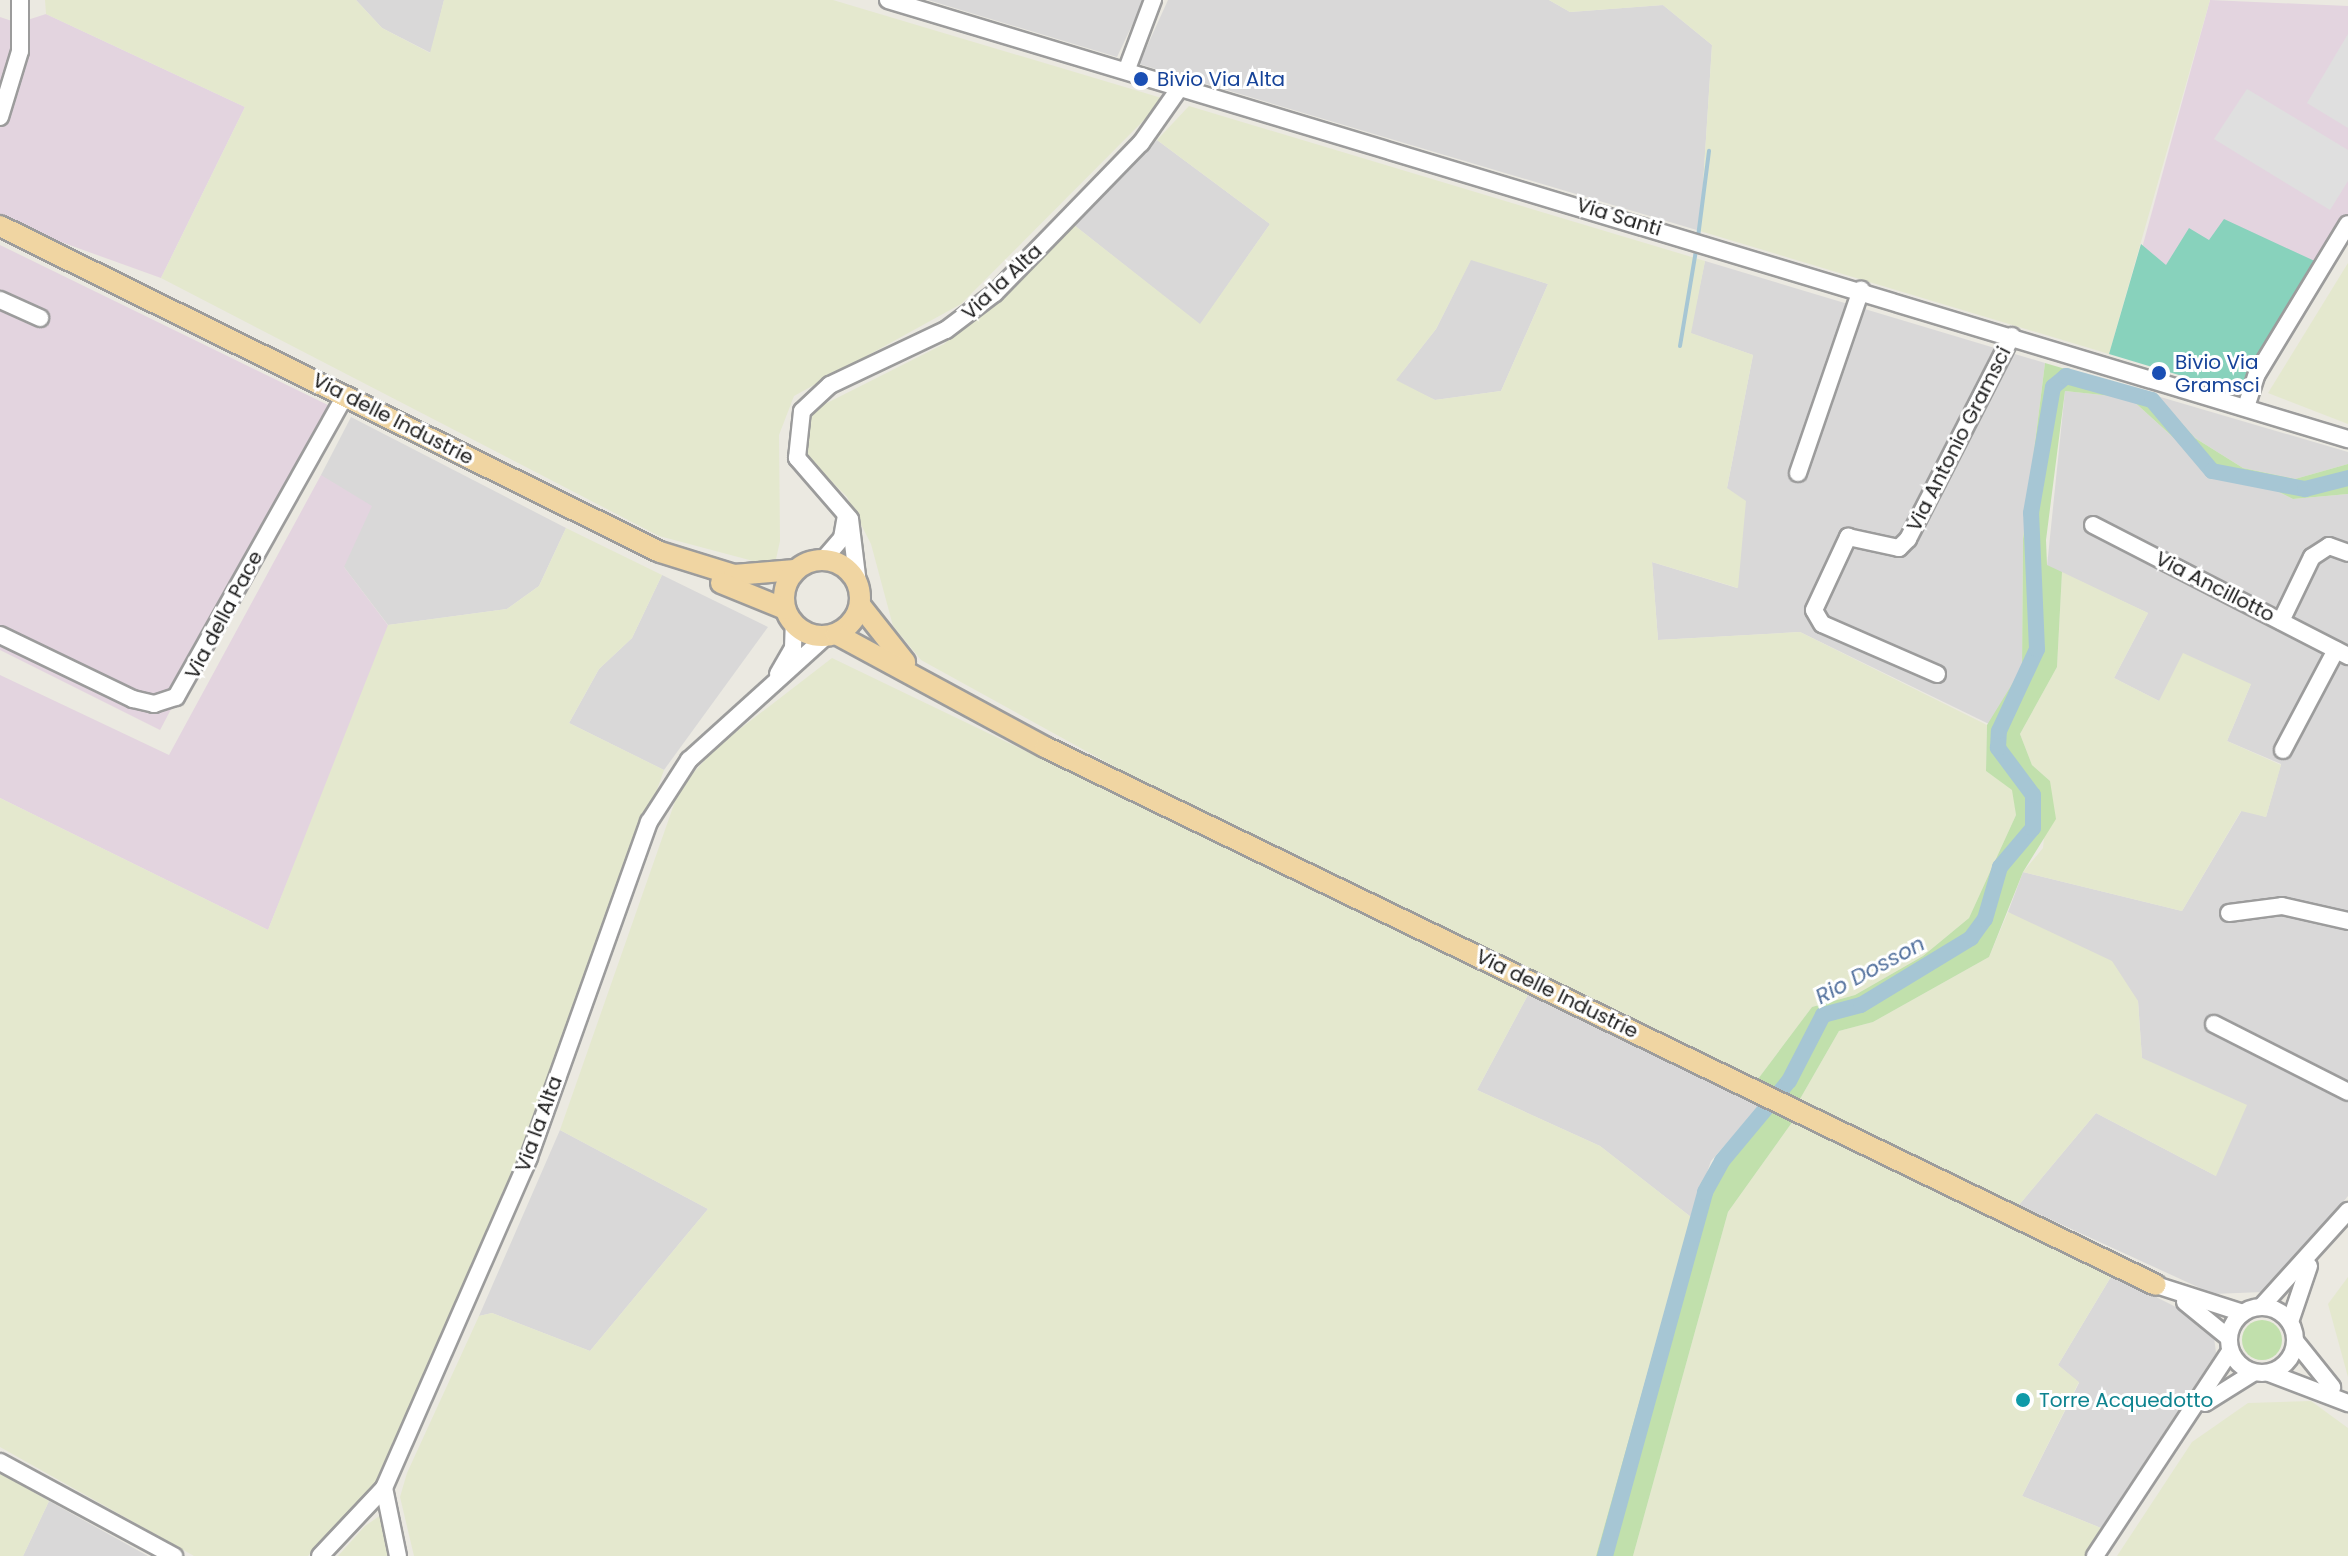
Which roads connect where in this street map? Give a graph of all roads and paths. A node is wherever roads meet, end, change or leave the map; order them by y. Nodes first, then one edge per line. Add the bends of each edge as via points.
1 (20, 0) edge
2 (888, 0) edge
3 (1153, 0) edge
4 (1127, 69) junction
5 (1181, 86) junction
6 (0, 117) edge
7 (2348, 224) edge
8 (0, 226) edge
9 (0, 238) edge
10 (1861, 290) junction
11 (0, 300) edge
12 (40, 318) dead end
13 (2012, 336) junction
14 (340, 405) junction
15 (2246, 407) junction
16 (2348, 439) edge
17 (1798, 473) dead end
18 (846, 511) junction
19 (2093, 525) dead end
20 (2348, 553) edge
21 (823, 560) junction
22 (795, 570) junction
23 (859, 594) junction
24 (790, 617) junction
25 (2281, 621) junction
26 (0, 635) edge
27 (831, 635) junction
28 (2342, 653) edge
29 (1937, 674) dead end
30 (959, 703) junction
31 (741, 713) junction
32 (2283, 750) dead end
33 (2229, 913) dead end
34 (2348, 921) edge
35 (2214, 1024) dead end
36 (2348, 1092) edge
37 (2348, 1211) edge
38 (2329, 1235) junction
39 (2156, 1285) junction
40 (2261, 1307) junction
41 (2243, 1313) junction
42 (2290, 1322) junction
43 (2296, 1342) junction
44 (2230, 1344) junction
45 (2261, 1373) junction
46 (2348, 1403) edge
47 (2192, 1414) junction
48 (0, 1462) edge
49 (384, 1488) junction
50 (174, 1556) edge
51 (320, 1556) edge
52 (398, 1556) edge
53 (2095, 1556) edge

1 - 6 street via 20,51
2 - 4 street, Via Santi
3 - 4 street
4 - 5 street, Via Santi
5 - 10 street, Via Santi
5 - 18 street, Via la Alta via 1141,143 995,293 946,330 811,398 798,421 797,458
7 - 15 street via 2257,374
8 - 22 main road, Via delle Industrie via 647,546 734,575
9 - 14 main road, Via delle Industrie
10 - 13 street, Via Santi
10 - 17 street
11 - 12 street
13 - 15 street, Via Santi
13 - 29 street, Via Antonio Gramsci via 1908,539 1899,548 1848,537 1814,610 1822,624
14 - 24 main road, Via delle Industrie via 629,552
14 - 26 street, Via della Pace via 176,697 154,704 133,699
15 - 16 street, Via Santi
18 - 21 street via 842,538
18 - 23 street
19 - 25 street, Via Ancillotto
20 - 25 street via 2329,546 2312,557
21 - 22 main road
21 - 23 main road via 844,567
22 - 24 main road
23 - 27 main road
23 - 30 main road, Via delle Industrie via 902,660
24 - 27 main road
24 - 31 street via 786,664
25 - 28 street, Via Ancillotto
27 - 30 main road, Via delle Industrie
27 - 31 street
28 - 32 street, Via Ancillotto
30 - 39 main road, Via delle Industrie
31 - 49 street, Via la Alta via 689,760 649,822 529,1157
33 - 34 street via 2282,906
35 - 36 street
37 - 38 street
38 - 40 street
38 - 42 street via 2305,1273
39 - 41 street, Via delle Industrie
39 - 44 street, Via delle Industrie
40 - 41 street
40 - 42 street
41 - 44 street
42 - 43 street
43 - 45 street via 2288,1362
43 - 46 street
44 - 45 street
44 - 47 street
45 - 46 street via 2299,1378
45 - 47 street
47 - 53 street
48 - 50 street
49 - 51 street, Via la Alta
49 - 52 street

